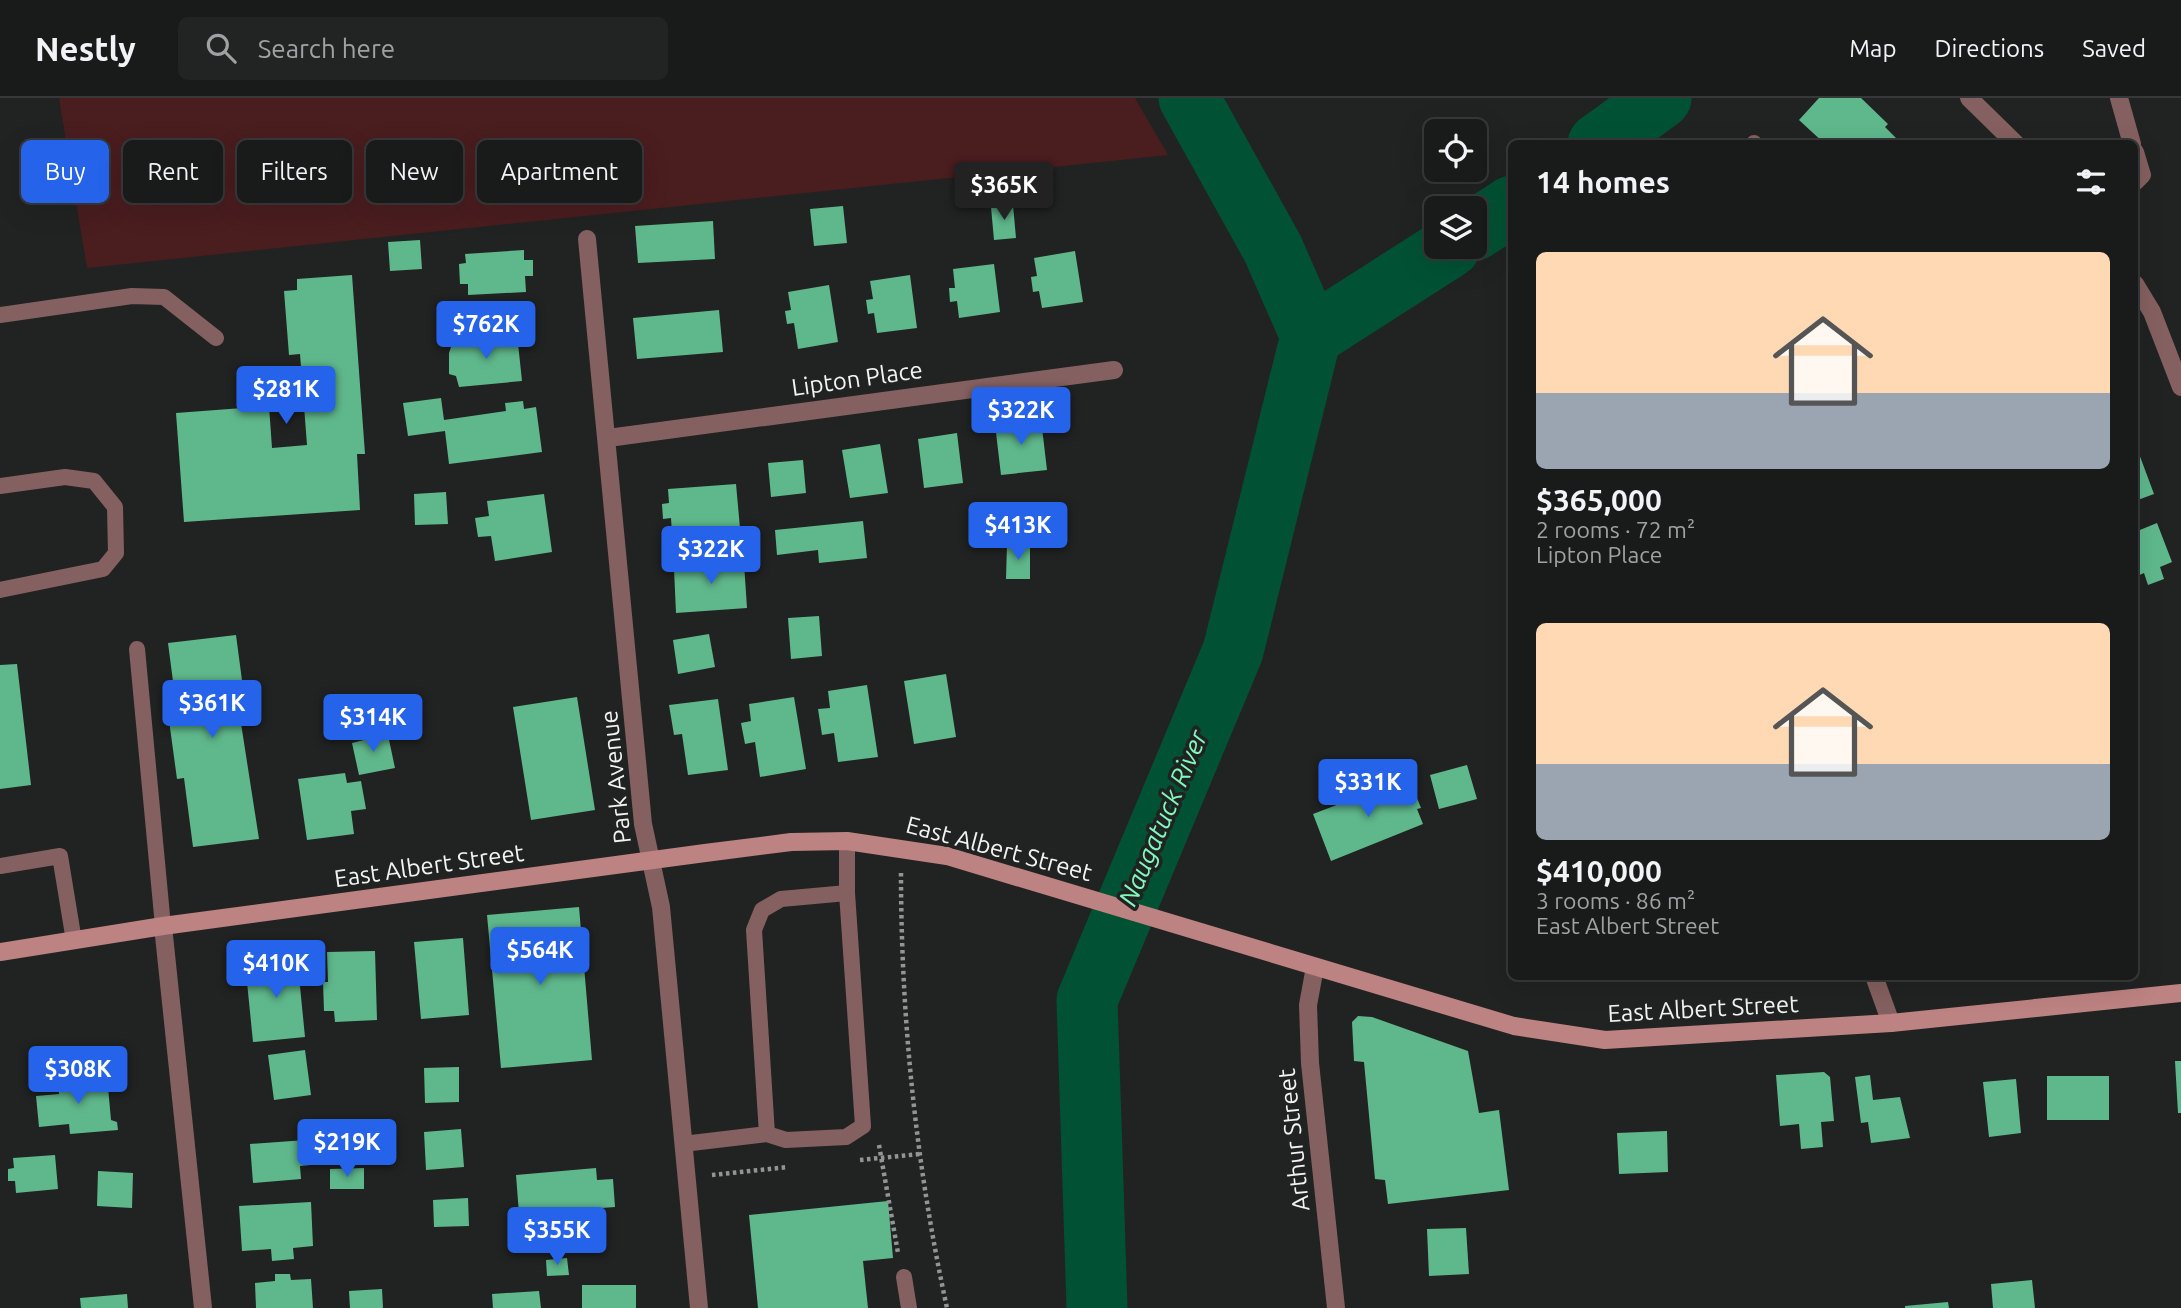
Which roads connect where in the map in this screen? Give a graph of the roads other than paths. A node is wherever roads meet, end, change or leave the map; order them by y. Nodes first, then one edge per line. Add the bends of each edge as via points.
1 (1969, 98) edge
2 (2119, 98) edge
3 (2012, 140) edge
4 (2131, 140) edge
5 (2138, 162) edge
6 (2138, 179) edge
7 (587, 239) dead end
8 (2138, 296) edge
9 (0, 314) edge
10 (2143, 316) edge
11 (216, 338) dead end
12 (1114, 370) dead end
13 (2181, 387) edge
14 (608, 438) junction
15 (0, 486) edge
16 (0, 590) edge
17 (137, 649) dead end
18 (847, 841) junction
19 (650, 860) junction
20 (0, 866) edge
21 (847, 892) junction
22 (163, 926) junction
23 (75, 941) junction
24 (0, 953) edge
25 (1315, 967) junction
26 (1875, 980) edge
27 (2181, 993) edge
28 (1891, 1023) junction
29 (767, 1134) junction
30 (683, 1143) junction
31 (904, 1277) road end
32 (203, 1308) edge
33 (699, 1308) edge
34 (909, 1308) edge
35 (1336, 1308) edge

1 - 3 street
2 - 4 street
5 - 6 street via 2142,175
7 - 14 street, Park Avenue
8 - 10 street
9 - 11 lane via 132,296 164,297
10 - 13 street
12 - 14 street, Lipton Place
14 - 19 street, Park Avenue
15 - 16 lane via 65,477 93,481 115,507 116,553 103,569
17 - 22 lane
18 - 19 main road, East Albert Street via 791,842
18 - 21 lane
18 - 25 main road, East Albert Street via 947,856
19 - 22 main road, East Albert Street
19 - 30 street, Park Avenue via 661,907
20 - 23 lane via 60,856
21 - 29 lane via 780,899 762,910 754,930
21 - 29 lane via 863,1126 846,1137 816,1140 786,1140
22 - 23 main road, East Albert Street
22 - 32 street
23 - 24 main road, East Albert Street
25 - 28 main road, East Albert Street via 1514,1026 1605,1040
25 - 35 street, Arthur Street via 1308,1005 1310,1063
26 - 28 street
27 - 28 main road, East Albert Street
29 - 30 lane
30 - 33 street, Park Avenue
31 - 34 lane

